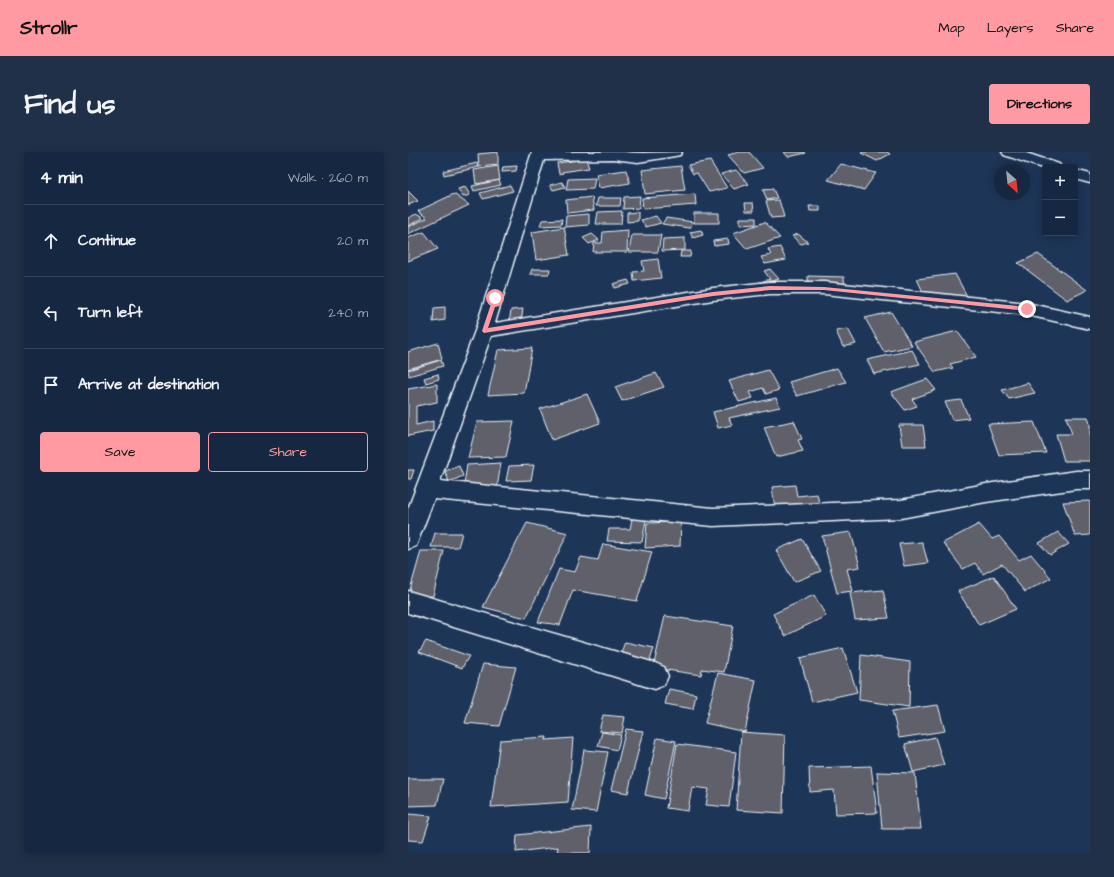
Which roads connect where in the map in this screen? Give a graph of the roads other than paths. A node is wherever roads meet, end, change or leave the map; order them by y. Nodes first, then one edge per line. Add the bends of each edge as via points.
1 (674, 152) edge
2 (1009, 152) edge
3 (538, 154) edge
4 (1045, 164) edge
5 (1078, 175) edge
6 (1090, 179) edge
7 (1090, 323) edge
8 (484, 331) junction
9 (1090, 480) edge
10 (426, 489) junction
11 (408, 539) edge
12 (408, 602) edge
13 (656, 676) dead end

1 - 3 street via 638,158
2 - 4 street
3 - 8 street
5 - 6 street
7 - 8 street via 1027,309 824,288 770,288 713,294
8 - 10 street
9 - 10 street via 986,493 901,509 713,517
10 - 11 street
12 - 13 street

